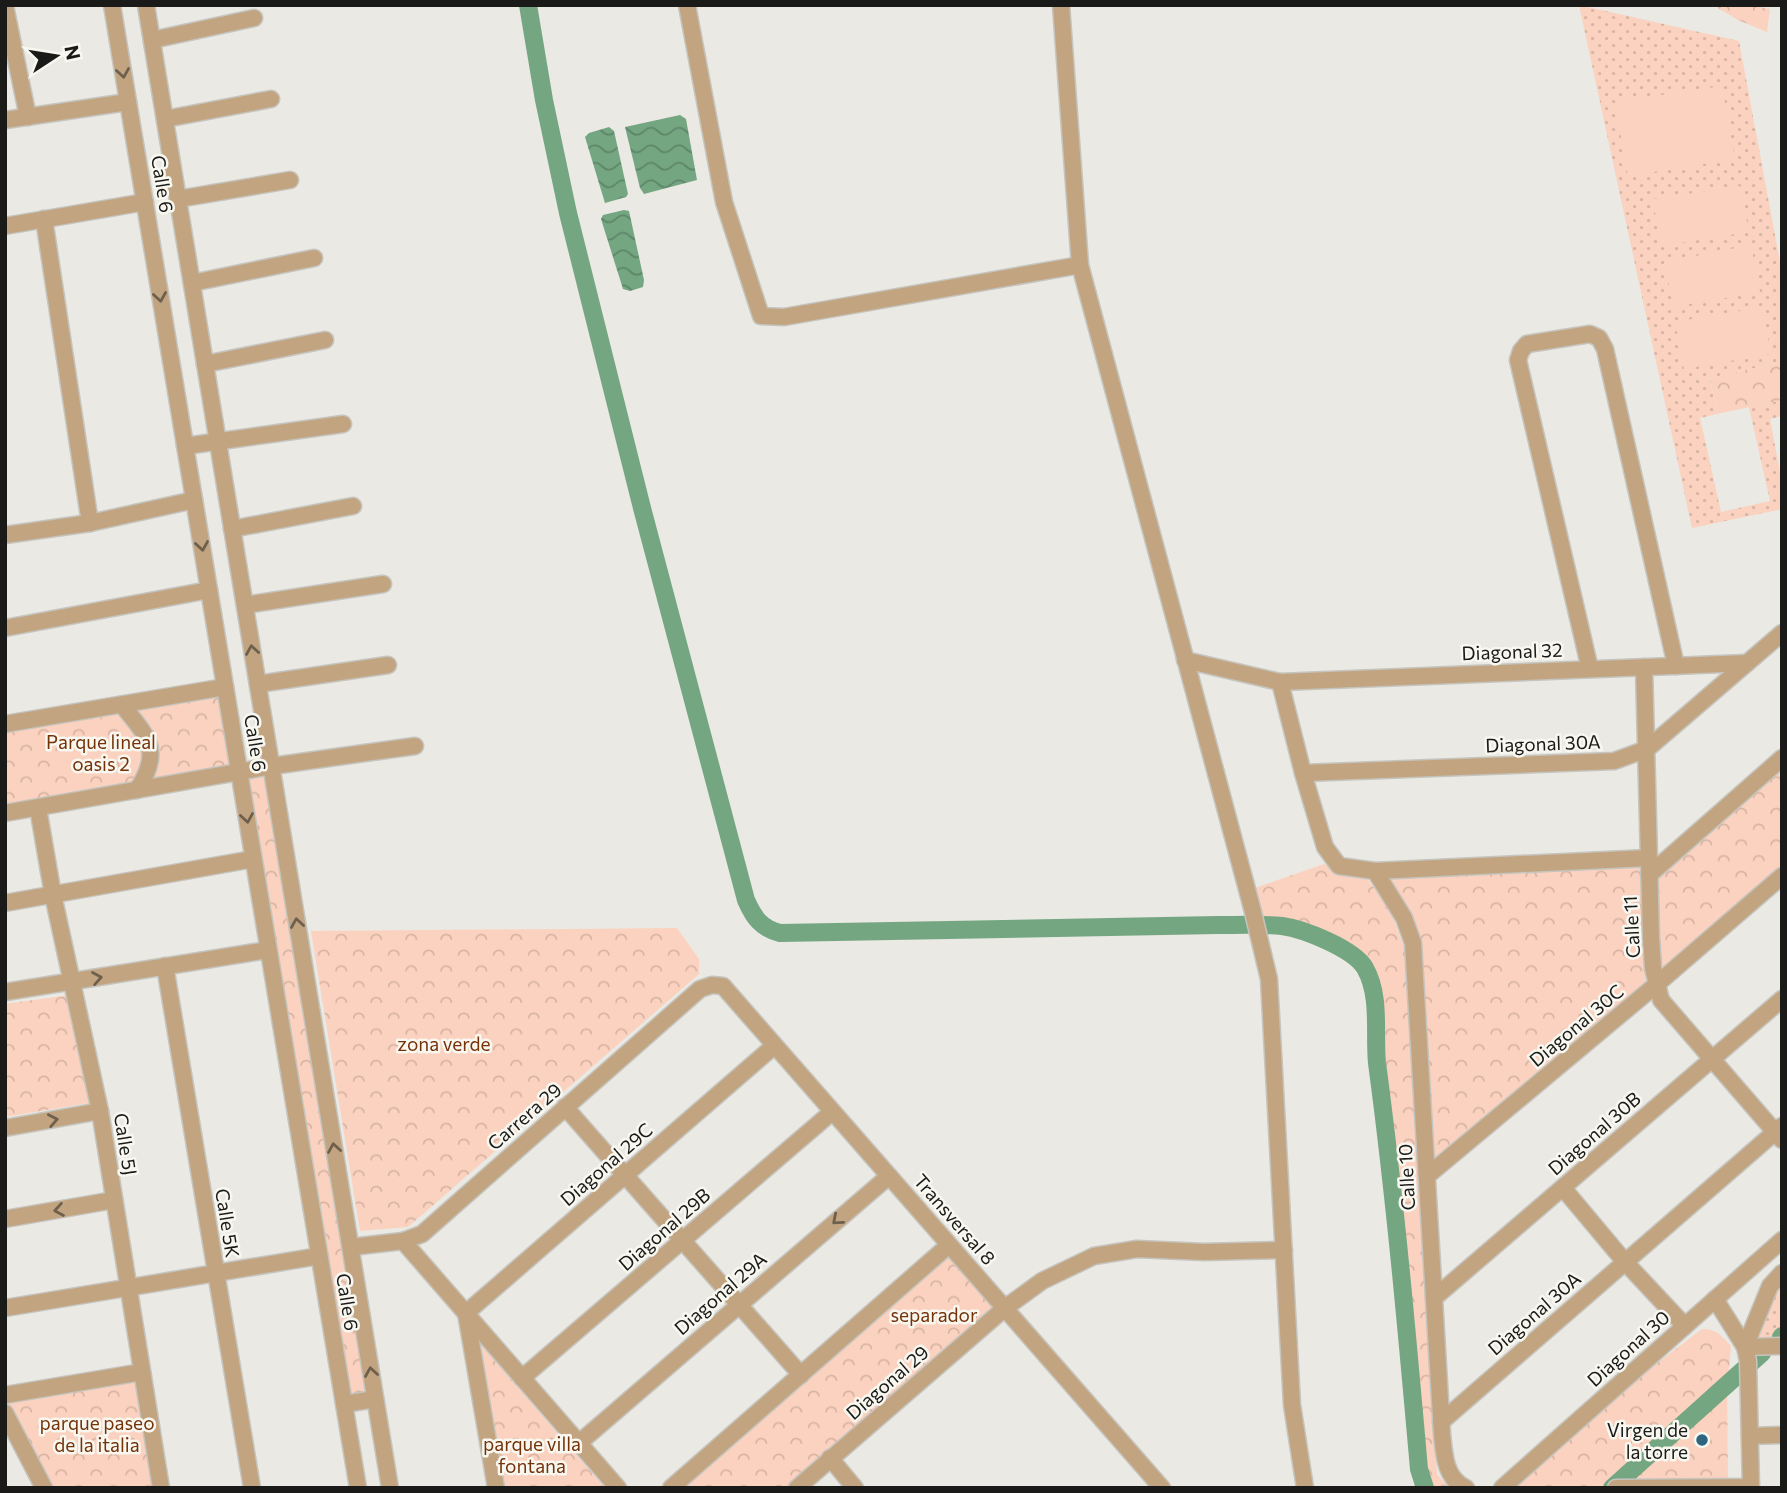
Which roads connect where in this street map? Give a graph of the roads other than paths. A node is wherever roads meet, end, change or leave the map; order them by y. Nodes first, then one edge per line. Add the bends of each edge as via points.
1 (112, 5) edge
2 (146, 5) edge
3 (687, 5) edge
4 (1061, 5) edge
5 (5, 6) edge
6 (254, 18) dead end
7 (152, 40) junction
8 (271, 99) dead end
9 (128, 102) junction
10 (28, 117) junction
11 (165, 119) junction
12 (5, 120) edge
13 (290, 180) dead end
14 (178, 200) junction
15 (145, 202) junction
16 (44, 219) junction
17 (5, 226) edge
18 (314, 258) dead end
19 (1080, 265) junction
20 (192, 282) junction
21 (325, 340) dead end
22 (205, 364) junction
23 (343, 424) dead end
24 (218, 441) junction
25 (185, 446) junction
26 (194, 500) junction
27 (354, 506) dead end
28 (90, 523) junction
29 (232, 529) junction
30 (5, 535) edge
31 (383, 584) dead end
32 (209, 590) junction
33 (245, 605) junction
34 (5, 628) edge
35 (1782, 633) edge
36 (1185, 660) junction
37 (1747, 663) junction
38 (388, 665) dead end
39 (1676, 666) junction
40 (1644, 667) junction
41 (1590, 669) junction
42 (1280, 682) junction
43 (258, 684) junction
44 (225, 687) junction
45 (122, 705) junction
46 (5, 724) edge
47 (415, 746) dead end
48 (1647, 748) junction
49 (1782, 758) edge
50 (272, 766) junction
51 (239, 772) junction
52 (1303, 774) junction
53 (137, 790) junction
54 (38, 808) junction
55 (5, 813) edge
56 (253, 859) junction
57 (1649, 867) junction
58 (1375, 870) junction
59 (1782, 876) edge
60 (53, 895) junction
61 (5, 903) edge
62 (268, 950) junction
63 (165, 966) junction
64 (72, 983) junction
65 (1657, 984) junction
66 (712, 985) joint
67 (5, 992) edge
68 (1782, 999) edge
69 (774, 1046) junction
70 (1712, 1059) junction
71 (565, 1107) junction
72 (100, 1111) junction
73 (832, 1112) junction
74 (5, 1128) edge
75 (1779, 1133) edge
76 (625, 1175) junction
77 (889, 1176) junction
78 (1427, 1176) junction
79 (1563, 1188) junction
80 (114, 1200) junction
81 (5, 1219) edge
82 (682, 1240) junction
83 (1782, 1240) edge
84 (403, 1241) junction
85 (949, 1245) junction
86 (351, 1247) junction
87 (1284, 1250) junction
88 (319, 1256) junction
89 (1626, 1262) junction
90 (215, 1272) junction
91 (1782, 1273) edge
92 (128, 1287) junction
93 (1434, 1298) junction
94 (1715, 1299) junction
95 (739, 1305) junction
96 (5, 1308) edge
97 (1005, 1308) junction
98 (466, 1313) junction
99 (1685, 1326) junction
100 (1782, 1346) edge
101 (1746, 1354) junction
102 (142, 1371) junction
103 (801, 1375) junction
104 (523, 1378) junction
105 (5, 1395) edge
106 (376, 1399) junction
107 (344, 1404) junction
108 (5, 1413) edge
109 (1441, 1422) junction
110 (1782, 1435) edge
111 (1750, 1436) junction
112 (579, 1443) junction
113 (830, 1458) junction
114 (1463, 1487) edge
115 (1751, 1487) edge
116 (44, 1488) edge
117 (161, 1488) edge
118 (252, 1488) edge
119 (358, 1488) edge
120 (390, 1488) edge
121 (496, 1488) edge
122 (618, 1488) edge
123 (671, 1488) edge
124 (797, 1488) edge
125 (855, 1488) edge
126 (1162, 1488) edge
127 (1305, 1488) edge
128 (1503, 1488) edge
129 (1616, 1488) edge

1 -> 9 street, Calle 6
2 - 7 street, Calle 6
3 - 19 street via 724,202 761,316 783,317
4 - 19 street
5 - 10 street
6 - 7 street
7 - 11 street, Calle 6
8 - 11 street
9 - 10 street
9 - 15 street, Calle 6
10 - 12 street
11 - 14 street, Calle 6
13 - 14 street
14 - 20 street, Calle 6
15 - 16 street
15 -> 25 street, Calle 6
16 - 17 street
16 - 28 street
18 - 20 street
19 - 36 street
20 - 22 street, Calle 6
21 - 22 street
22 - 24 street, Calle 6
23 - 24 street
24 - 25 street
24 - 29 street, Calle 6
25 - 26 street, Calle 6
26 - 28 street
26 -> 32 street, Calle 6
27 - 29 street
28 - 30 street
29 - 33 street, Calle 6
31 - 33 street
32 - 34 street
32 - 44 street, Calle 6
43 -> 33 street, Calle 6
35 - 37 street, Diagonal 30A
36 - 42 street, Diagonal 32
36 - 87 street via 1269,979
37 - 39 street, Diagonal 32
37 - 48 street, Diagonal 30A
38 - 43 street
39 - 40 street, Diagonal 32
39 - 41 street via 1605,349 1599,338 1590,334 1527,344 1518,360
40 - 41 street, Diagonal 32
40 - 48 street, Calle 11
41 - 42 street, Diagonal 32
42 - 52 street
43 - 50 street, Calle 6
44 - 45 street
44 - 51 street, Calle 6
45 - 46 street
45 - 53 street via 143,732 151,752 149,769
47 - 50 street
48 - 52 street, Diagonal 30A via 1614,761
48 - 57 street, Calle 11
49 - 57 street
50 - 51 street
86 -> 50 street, Calle 6
51 - 53 street
51 -> 56 street, Calle 6
52 - 58 street via 1325,847 1339,866
53 - 54 street
54 - 55 street
54 - 60 street, Calle 5J
56 - 60 street
56 - 62 street, Calle 6
57 - 58 street
57 - 65 street, Calle 11
58 - 78 street, Calle 10 via 1404,918 1413,943
59 - 65 street, Diagonal 30C
60 - 61 street
60 - 64 street, Calle 5J
62 - 63 street
62 - 88 street, Calle 6
64 -> 63 street
63 - 90 street, Calle 5K
64 - 67 street
64 - 72 street, Calle 5J
65 - 70 street, Calle 11 via 1661,1000
65 - 78 street, Diagonal 30C
66 - 69 street, Transversal 8 via 723,986
66 - 71 street, Carrera 29 via 700,989
68 - 70 street, Diagonal 30B
69 - 73 street, Transversal 8
69 - 76 street, Diagonal 29C
70 - 75 street, Calle 11
70 - 79 street, Diagonal 30B
71 - 76 street
71 - 84 street, Carrera 29 via 422,1234
74 -> 72 street
72 - 80 street, Calle 5J
73 - 77 street, Transversal 8
73 - 82 street, Diagonal 29B
75 - 89 street, Diagonal 30A
76 - 82 street
76 - 98 street, Diagonal 29C
77 - 85 street, Transversal 8
77 -> 95 street, Diagonal 29A
78 - 93 street, Calle 10
79 - 89 street
79 - 93 street, Diagonal 30B
80 -> 81 street
80 - 92 street, Calle 5J
82 - 95 street
82 - 104 street, Diagonal 29B
83 - 94 street, Diagonal 30
84 - 86 street, Carrera 29
84 - 98 street
85 - 97 street, Transversal 8
85 - 103 street
106 -> 86 street, Calle 6
87 - 97 street, Diagonal 29 via 1137,1250 1094,1256 1042,1281
87 - 127 street via 1293,1405
88 - 90 street
88 - 107 street, Calle 6
89 - 99 street
89 - 109 street, Diagonal 30A
90 - 92 street
90 - 118 street, Calle 5K
91 - 101 street via 1770,1286
92 - 96 street
92 - 102 street, Calle 5J
93 - 109 street, Calle 10
94 - 99 street, Diagonal 30
94 - 101 street
95 - 103 street
95 - 112 street, Diagonal 29A
97 - 113 street, Diagonal 29
97 - 126 street, Transversal 8
98 - 104 street
98 - 121 street
99 - 128 street, Diagonal 30
100 - 101 street
101 - 111 street
102 - 105 street
102 - 117 street, Calle 5J
103 - 123 street
104 - 112 street
106 - 107 street
106 - 120 street, Calle 6
107 - 119 street, Calle 6
108 - 116 street
109 - 114 street, Calle 10 via 1446,1467
110 - 111 street
111 - 115 street
112 - 122 street
113 - 124 street, Diagonal 29
113 - 125 street
115 - 129 street

